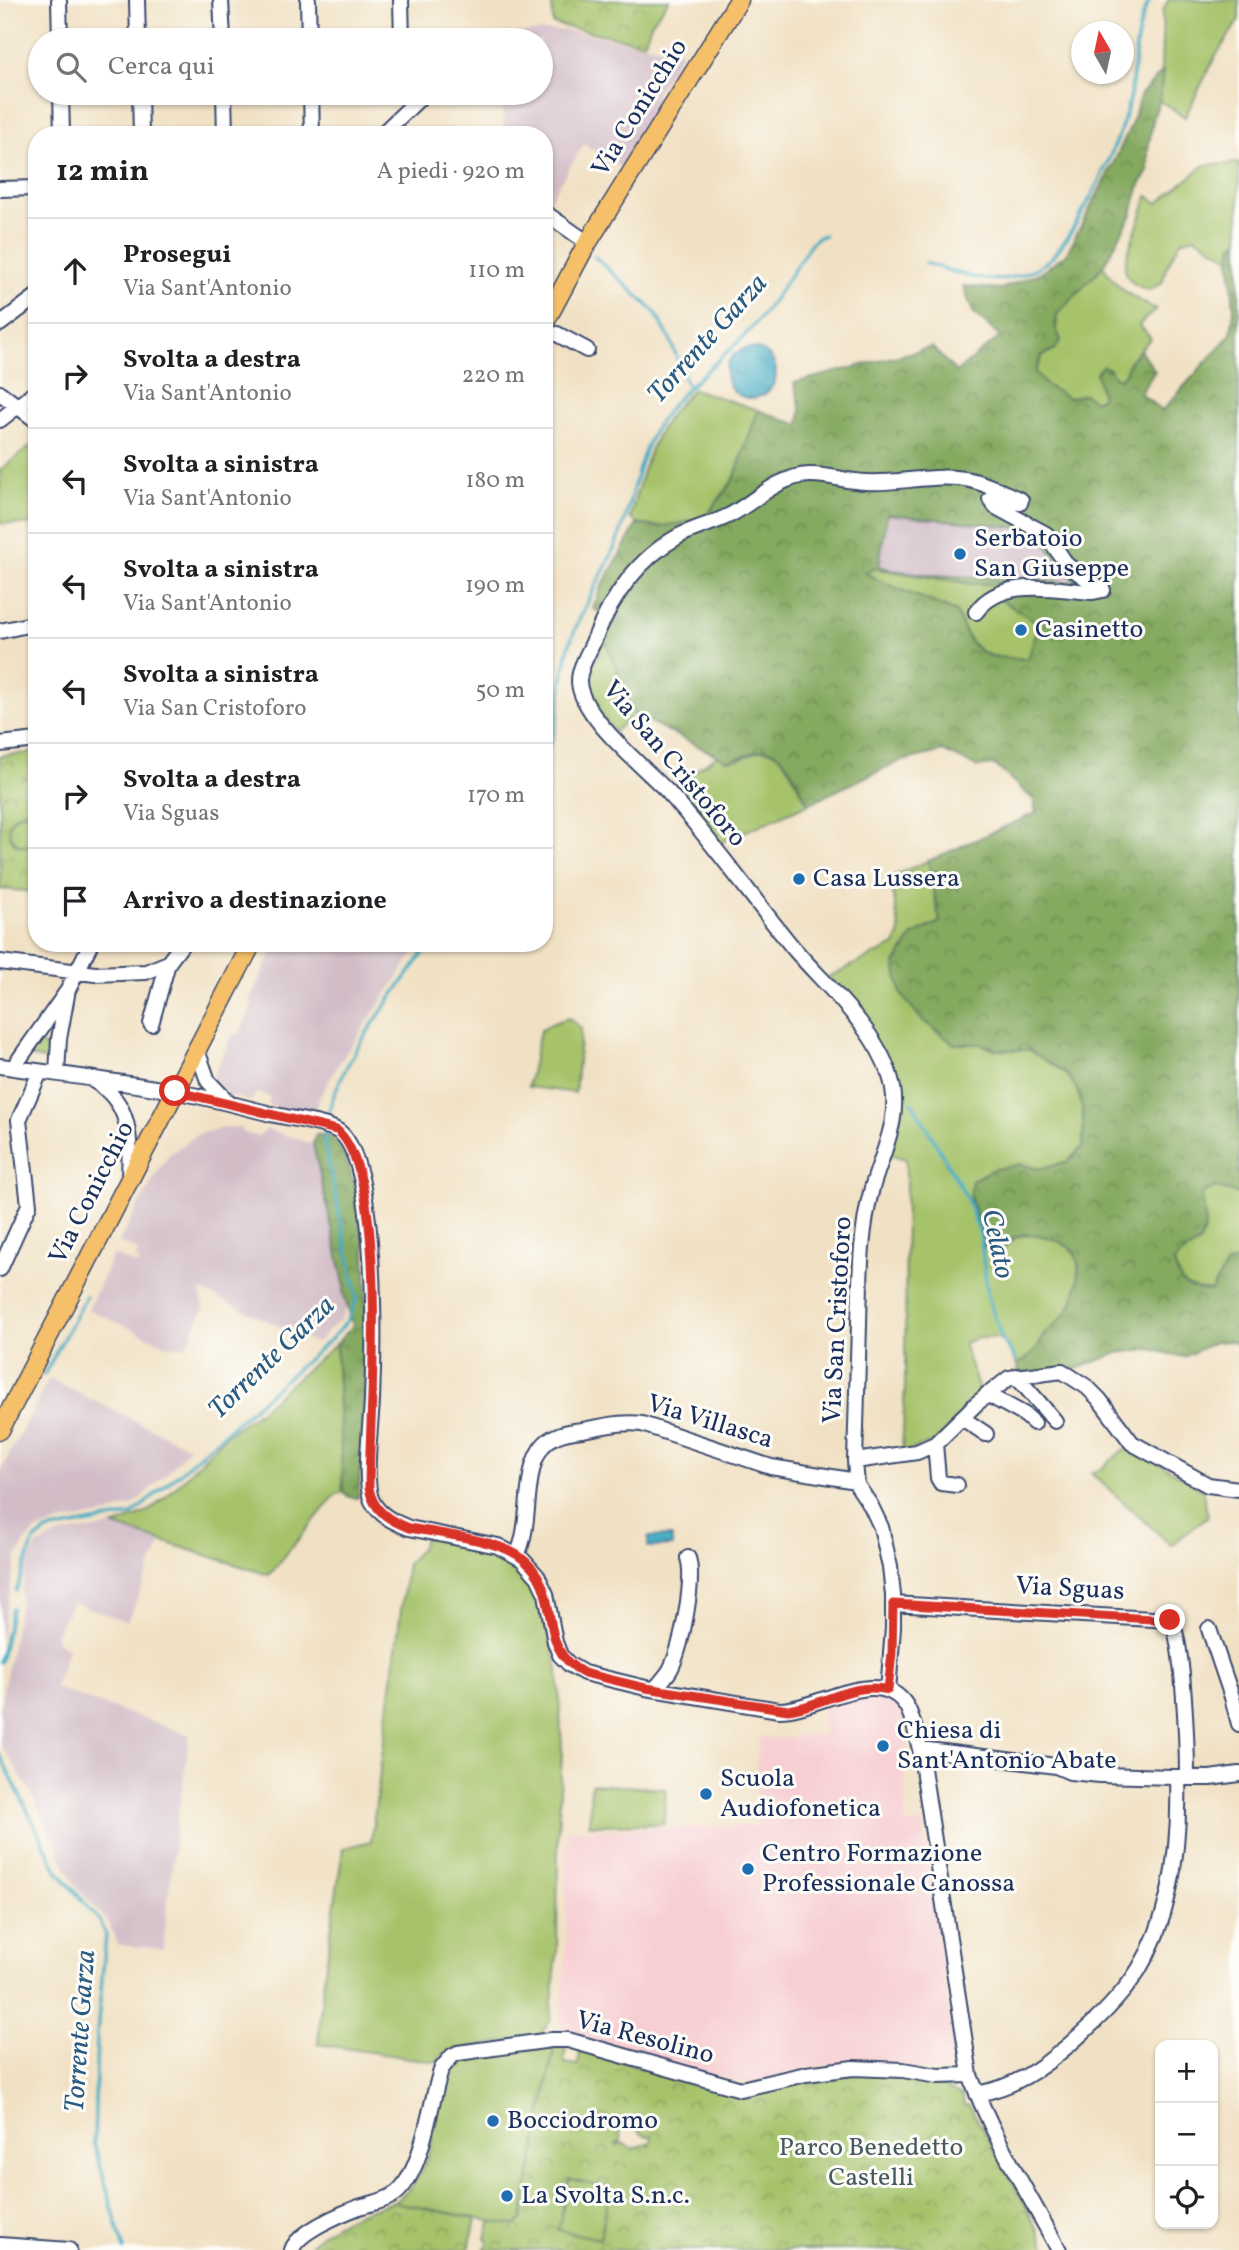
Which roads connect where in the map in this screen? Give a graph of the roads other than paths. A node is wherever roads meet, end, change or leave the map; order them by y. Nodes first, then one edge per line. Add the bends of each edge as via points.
1 (59, 0) edge
2 (137, 0) edge
3 (222, 0) edge
4 (308, 0) edge
5 (401, 0) edge
6 (739, 0) edge
7 (60, 28) edge
8 (138, 28) edge
9 (223, 28) edge
10 (309, 28) edge
11 (402, 28) edge
12 (61, 105) edge
13 (140, 105) edge
14 (224, 105) edge
15 (311, 105) edge
16 (414, 105) edge
17 (62, 126) edge
18 (141, 126) edge
19 (225, 126) edge
20 (312, 126) edge
21 (395, 126) edge
22 (28, 188) edge
23 (0, 189) edge
24 (553, 218) edge
25 (588, 243) junction
26 (28, 303) edge
27 (0, 324) edge
28 (553, 325) edge
29 (553, 328) edge
30 (587, 350) dead end
31 (0, 393) edge
32 (28, 398) edge
33 (17, 406) junction
34 (28, 414) edge
35 (0, 420) edge
36 (976, 612) dead end
37 (28, 625) edge
38 (0, 631) edge
39 (28, 741) edge
40 (0, 744) edge
41 (87, 952) edge
42 (176, 952) edge
43 (247, 952) edge
44 (0, 962) edge
45 (168, 963) junction
46 (78, 972) junction
47 (68, 990) junction
48 (151, 1024) dead end
49 (197, 1050) junction
50 (7, 1067) edge
51 (40, 1072) junction
52 (57, 1073) junction
53 (86, 1077) junction
54 (175, 1091) junction
55 (230, 1104) junction
56 (129, 1178) junction
57 (0, 1269) edge
58 (1016, 1376) junction
59 (987, 1394) junction
60 (962, 1418) junction
61 (1055, 1422) dead end
62 (1034, 1423) dead end
63 (0, 1430) edge
64 (986, 1434) dead end
65 (935, 1444) junction
66 (855, 1461) junction
67 (856, 1481) junction
68 (957, 1485) dead end
69 (1239, 1489) edge
70 (517, 1555) junction
71 (692, 1561) dead end
72 (893, 1604) junction
73 (1209, 1629) dead end
74 (672, 1667) junction
75 (656, 1688) junction
76 (888, 1690) junction
77 (676, 1692) junction
78 (1239, 1724) edge
79 (919, 1749) junction
80 (1239, 1774) edge
81 (1183, 1777) junction
82 (970, 2076) junction
83 (977, 2094) junction
84 (0, 2245) edge
85 (69, 2250) edge
86 (292, 2250) edge
87 (1059, 2250) edge

1 - 7 street
2 - 8 street
3 - 9 street
4 - 10 street
5 - 11 street
6 - 25 main road, Via Conicchio
12 - 17 street
13 - 18 street
14 - 19 street
15 - 20 street
16 - 21 street
22 - 23 street
24 - 25 street
25 - 28 main road, Via Conicchio
26 - 27 street
29 - 30 street
31 - 33 street
32 - 33 street
33 - 34 street
33 - 35 street
36 - 66 street, Via San Cristoforo via 983,601 1029,586 1103,590 1067,565 1046,534 996,507 990,499 1021,500 975,481 942,477 850,482 810,474 785,480 729,516 680,536 640,565 606,614 579,683 598,720 668,793 855,1017 890,1074 895,1118 872,1190 860,1272
37 - 38 street
39 - 40 street
41 - 46 street
42 - 45 street
43 - 49 main road, Via Conicchio
44 - 46 street
45 - 46 street via 146,972
45 - 48 street
46 - 47 street
47 - 50 street
47 - 52 street
49 - 54 main road, Via Conicchio
49 - 55 street via 208,1081
50 - 51 street
51 - 52 street
51 - 57 street via 19,1120 29,1205
52 - 53 street
53 - 54 street
53 - 56 street via 109,1092 125,1113 131,1139
54 - 55 street
54 - 56 main road, Via Conicchio
55 - 70 street via 337,1130 355,1160 372,1244 372,1500 386,1518 409,1528 498,1546
56 - 63 main road, Via Conicchio
58 - 59 street
58 - 61 street
58 - 69 street via 1062,1371 1099,1399 1132,1443 1208,1485
59 - 60 street
59 - 62 street
60 - 64 street
60 - 65 street
65 - 66 street via 917,1452
65 - 68 street via 938,1478 941,1483
66 - 67 street, Via San Cristoforo
67 - 70 street, Via Villasca via 771,1467 642,1423 566,1433 545,1442 533,1463 525,1536
67 - 72 street, Via San Cristoforo via 881,1527
70 - 75 street via 541,1583 557,1648 566,1661 584,1673
71 - 74 street
72 - 76 street, Via San Cristoforo
72 - 81 street, Via Sguas via 1170,1620 1175,1628 1186,1724
73 - 78 street
74 - 75 street
74 - 77 street
75 - 77 street
76 - 77 street via 852,1690 788,1710
76 - 79 street via 908,1708
79 - 81 street via 1056,1766 1070,1772
79 - 82 street
80 - 81 street
81 - 83 street via 1174,1864 1160,1923 1139,1968 1099,2017 1044,2066 1017,2082
82 - 83 street
82 - 86 street, Via Resolino via 844,2069 741,2089 568,2040 458,2053 442,2068 418,2158 396,2193 309,2230
83 - 87 street
84 - 85 street

